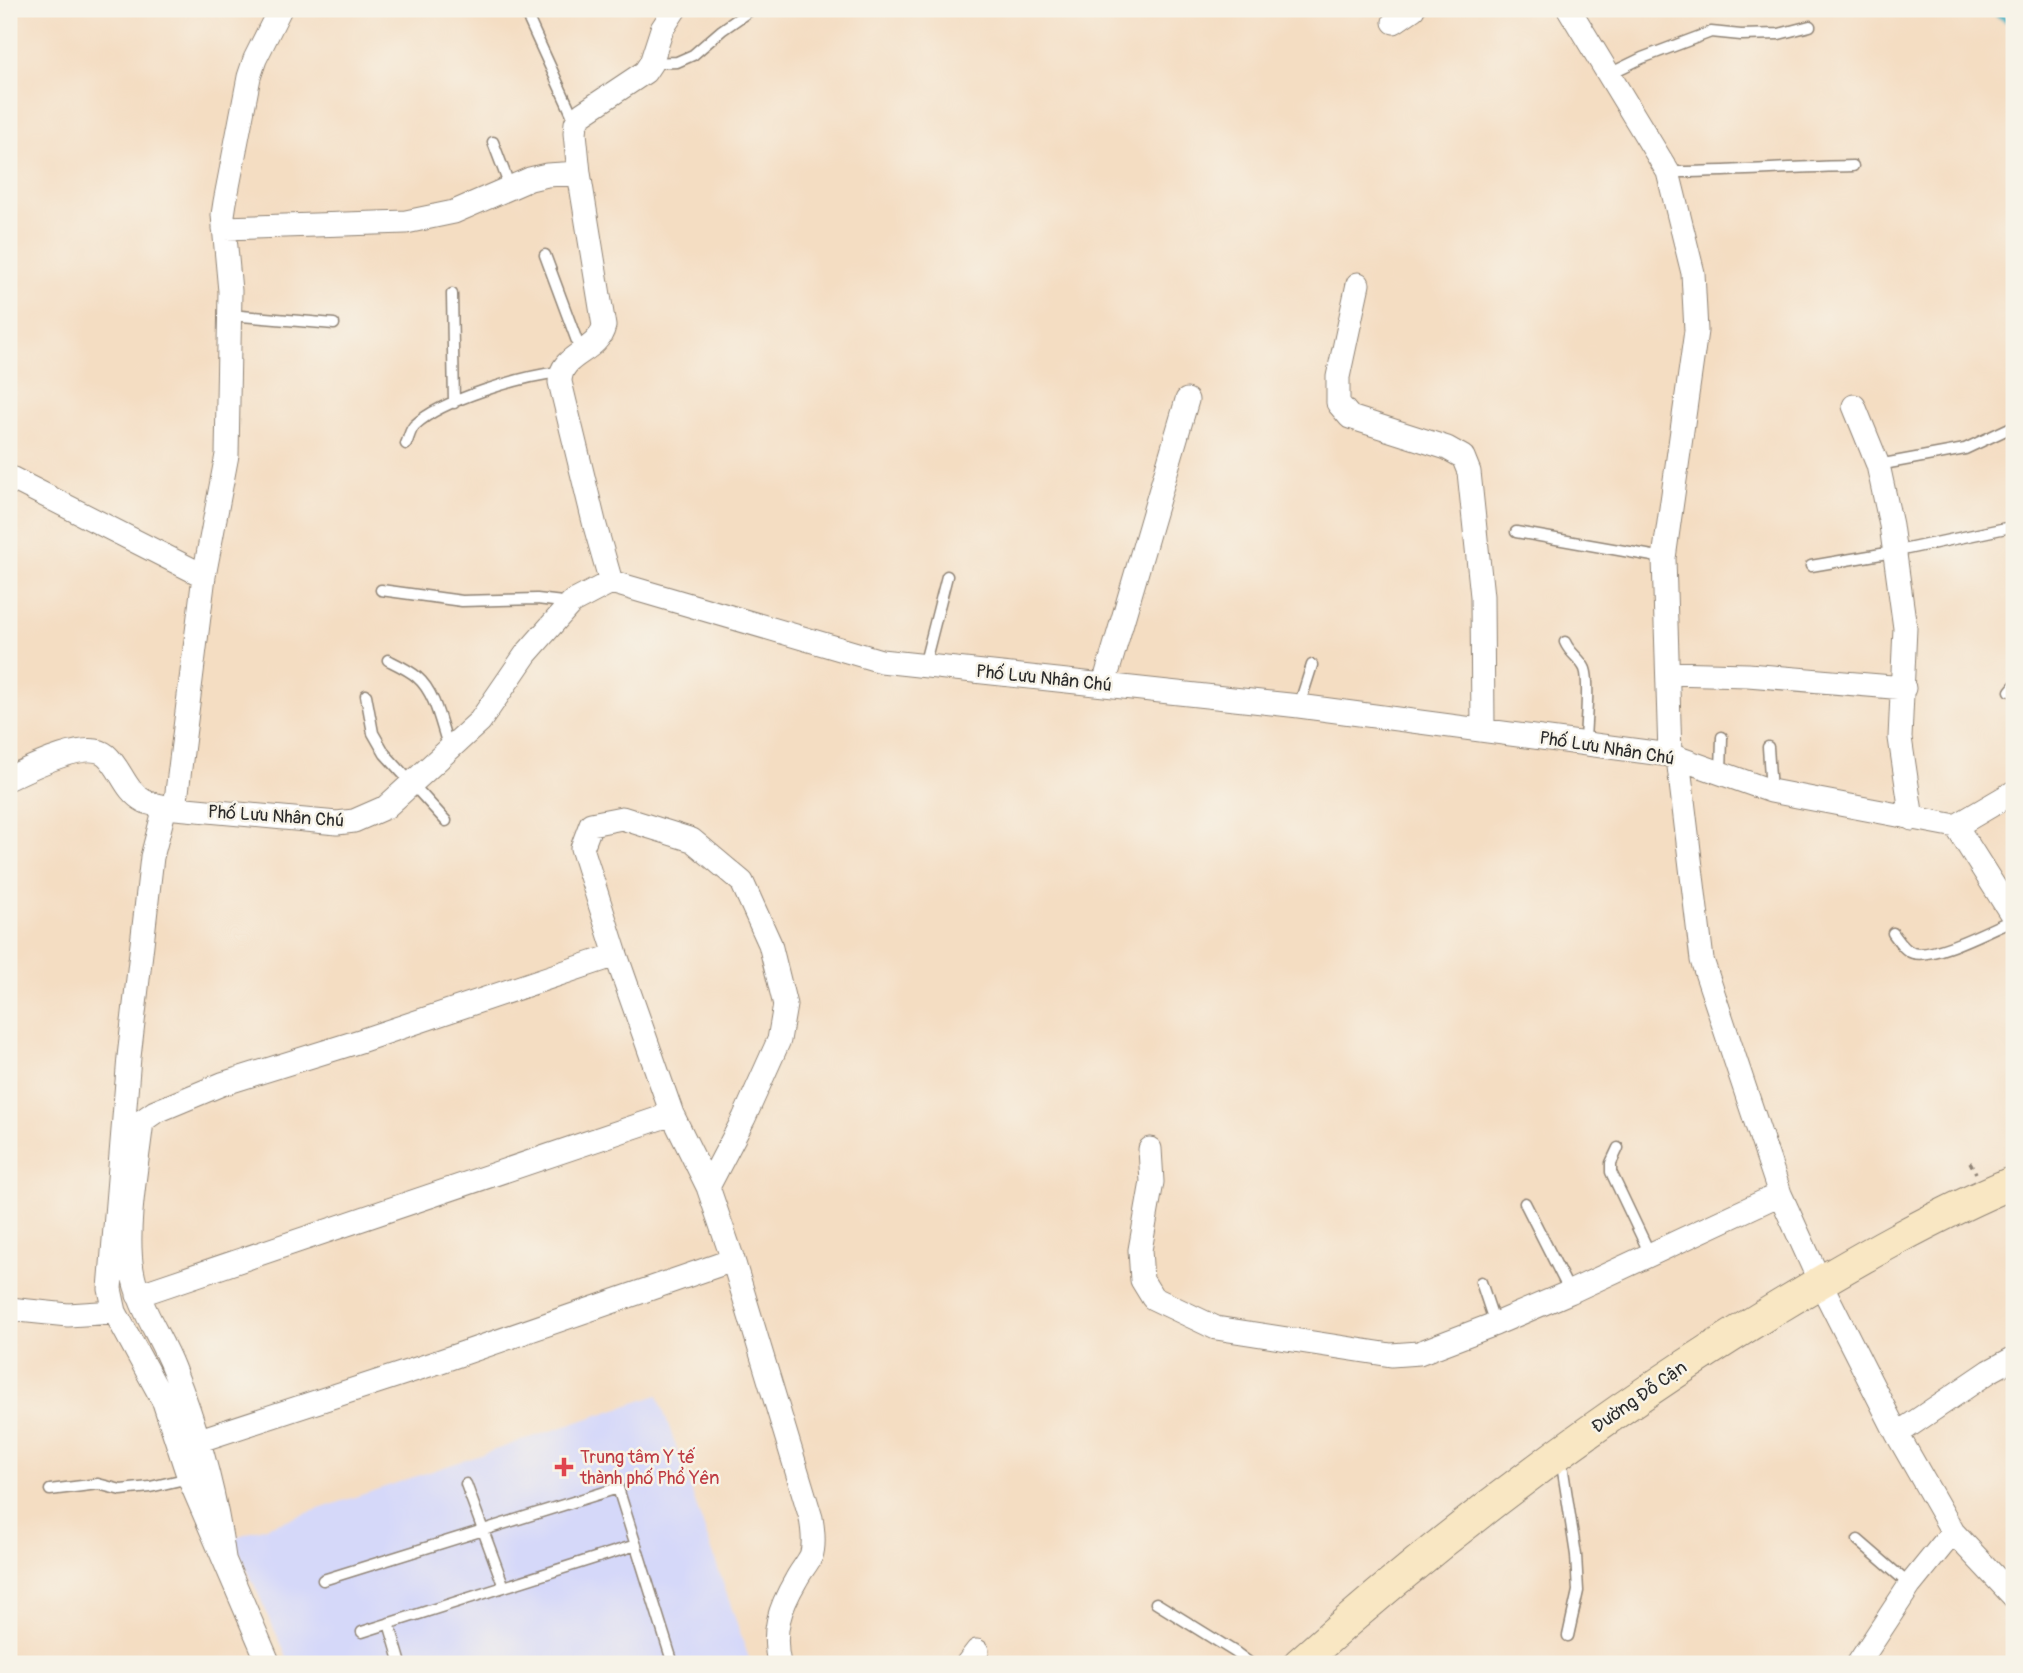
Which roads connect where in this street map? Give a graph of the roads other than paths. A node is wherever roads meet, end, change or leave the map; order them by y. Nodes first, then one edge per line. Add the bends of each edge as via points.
1 (280, 9) edge
2 (524, 9) edge
3 (675, 9) edge
4 (752, 9) edge
5 (1413, 9) edge
6 (1569, 9) edge
7 (1394, 22) dead end
8 (1810, 26) dead end
9 (651, 63) junction
10 (1609, 74) junction
11 (576, 123) junction
12 (493, 142) dead end
13 (1853, 166) dead end
14 (1668, 172) junction
15 (579, 173) junction
16 (510, 187) junction
17 (225, 228) junction
18 (545, 256) dead end
19 (1358, 284) dead end
20 (452, 293) dead end
21 (230, 315) junction
22 (334, 324) dead end
23 (581, 352) junction
24 (560, 372) junction
25 (1187, 400) dead end
26 (454, 403) junction
27 (1854, 406) dead end
28 (2014, 426) edge
29 (406, 444) dead end
30 (1878, 465) junction
31 (9, 477) edge
32 (2006, 528) dead end
33 (1516, 532) dead end
34 (1894, 552) junction
35 (1664, 558) junction
36 (1811, 566) dead end
37 (204, 576) junction
38 (947, 576) dead end
39 (611, 582) junction
40 (381, 590) dead end
41 (571, 603) junction
42 (1565, 642) dead end
43 (388, 660) dead end
44 (1312, 665) dead end
45 (924, 666) junction
46 (1668, 673) junction
47 (1104, 684) junction
48 (1903, 688) junction
49 (366, 695) dead end
50 (1299, 706) junction
51 (1483, 730) junction
52 (1722, 737) dead end
53 (1585, 744) junction
54 (1768, 747) dead end
55 (450, 749) junction
56 (1674, 756) junction
57 (1721, 773) junction
58 (9, 778) edge
59 (411, 784) junction
60 (1771, 791) junction
61 (2014, 792) edge
62 (170, 808) junction
63 (1912, 819) junction
64 (446, 821) dead end
65 (1956, 826) junction
66 (2014, 918) edge
67 (1893, 933) dead end
68 (616, 955) junction
69 (672, 1114) junction
70 (1618, 1148) dead end
71 (1150, 1149) dead end
72 (2014, 1182) edge
73 (708, 1187) junction
74 (1780, 1194) junction
75 (1525, 1203) dead end
76 (1650, 1254) junction
77 (733, 1260) junction
78 (1481, 1282) dead end
79 (1820, 1282) junction
80 (1570, 1292) junction
81 (138, 1295) junction
82 (9, 1309) edge
83 (115, 1312) junction
84 (1495, 1324) junction
85 (2014, 1358) edge
86 (1897, 1434) junction
87 (200, 1440) junction
88 (1560, 1451) junction
89 (189, 1478) junction
90 (466, 1484) dead end
91 (50, 1490) dead end
92 (483, 1530) junction
93 (1953, 1532) junction
94 (1858, 1540) dead end
95 (636, 1545) junction
96 (223, 1558) junction
97 (323, 1580) dead end
98 (1910, 1585) junction
99 (504, 1587) junction
100 (2014, 1597) edge
101 (1156, 1603) dead end
102 (389, 1623) junction
103 (362, 1632) dead end
104 (1568, 1636) dead end
105 (269, 1664) edge
106 (401, 1664) edge
107 (673, 1664) edge
108 (779, 1664) edge
109 (1251, 1664) edge
110 (1299, 1664) edge
111 (1858, 1664) edge

1 - 17 street via 249,77 225,202
2 - 11 lane
3 - 9 street via 662,29
4 - 9 lane via 693,55 677,62
5 - 7 street
6 - 10 street
8 - 10 lane via 1779,34 1711,32
9 - 11 street
10 - 14 street
11 - 15 street
12 - 16 lane
13 - 14 lane
14 - 35 street via 1693,273 1696,322
15 - 16 street via 547,175
15 - 23 street via 604,326 597,340
16 - 17 street via 454,212 406,222
17 - 21 street
18 - 23 lane
19 - 51 street via 1338,377 1338,403 1350,417 1447,448 1463,457 1469,472 1482,596
20 - 26 lane
21 - 22 lane
21 - 37 street via 227,455
23 - 24 street
24 - 26 lane via 516,380
24 - 39 street
25 - 47 street
26 - 29 lane via 412,426
27 - 30 street
28 - 30 lane via 1965,449
30 - 34 street
31 - 37 street
32 - 34 lane
33 - 35 lane
34 - 36 lane
34 - 48 street via 1905,628
35 - 46 street
37 - 62 street
38 - 45 lane
39 - 41 street, Phố Lưu Nhân Chú
39 - 45 street, Phố Lưu Nhân Chú via 880,661
40 - 41 lane via 462,601
41 - 55 street, Phố Lưu Nhân Chú via 526,654 489,711
42 - 53 lane via 1586,672
43 - 55 lane via 424,684
44 - 50 lane
45 - 47 street, Phố Lưu Nhân Chú
46 - 48 street
46 - 56 street
47 - 50 street, Phố Lưu Nhân Chú
48 - 63 street via 1900,738
49 - 59 lane via 373,733
50 - 51 street, Phố Lưu Nhân Chú
51 - 53 street, Phố Lưu Nhân Chú
52 - 57 lane
53 - 56 street, Phố Lưu Nhân Chú
54 - 60 lane
55 - 59 street, Phố Lưu Nhân Chú
56 - 57 street, Phố Lưu Nhân Chú
56 - 74 street via 1702,960
57 - 60 street, Phố Lưu Nhân Chú
58 - 62 street, Phố Lưu Nhân Chú via 41,763 94,750 105,753 144,801
59 - 62 street, Phố Lưu Nhân Chú via 386,807 337,823
59 - 64 lane
60 - 63 street, Phố Lưu Nhân Chú
61 - 65 street
62 - 83 street via 152,857 129,1057 110,1289
63 - 65 street, Phố Lưu Nhân Chú
65 - 66 street
66 - 67 lane via 1932,954 1913,953
68 - 69 street
68 - 73 street via 582,848 591,824 622,818 692,840 742,883 770,944 785,1005 779,1040
68 - 81 street via 222,1084 142,1121 130,1231
69 - 73 street
69 - 81 street
70 - 76 lane via 1611,1172
71 - 84 street via 1152,1182 1140,1250 1142,1280 1153,1298 1216,1328 1391,1355 1419,1353
72 - 79 main road, Đường Đỗ Cận
73 - 77 street
74 - 76 street
74 - 79 street
75 - 80 lane
76 - 80 street
77 - 87 street
77 - 108 street via 811,1518 811,1555 779,1617 775,1643
78 - 84 lane
79 - 86 street
79 - 88 main road, Đường Đỗ Cận via 1700,1354
80 - 84 street
81 - 87 street via 172,1365
82 - 83 street via 68,1315
83 - 89 street via 160,1392
85 - 86 street
86 - 93 street
87 - 96 street
88 - 104 lane via 1578,1591
88 - 110 main road, Đường Đỗ Cận via 1362,1608
89 - 91 lane via 121,1490 98,1484
89 - 96 street
90 - 92 lane
92 - 95 lane via 618,1488
92 - 97 lane
92 - 99 lane
93 - 98 street
93 - 100 street
94 - 98 lane
95 - 99 lane
95 - 107 lane
96 - 105 street
98 - 111 street
99 - 102 lane
101 - 109 lane
102 - 103 lane
102 - 106 lane

